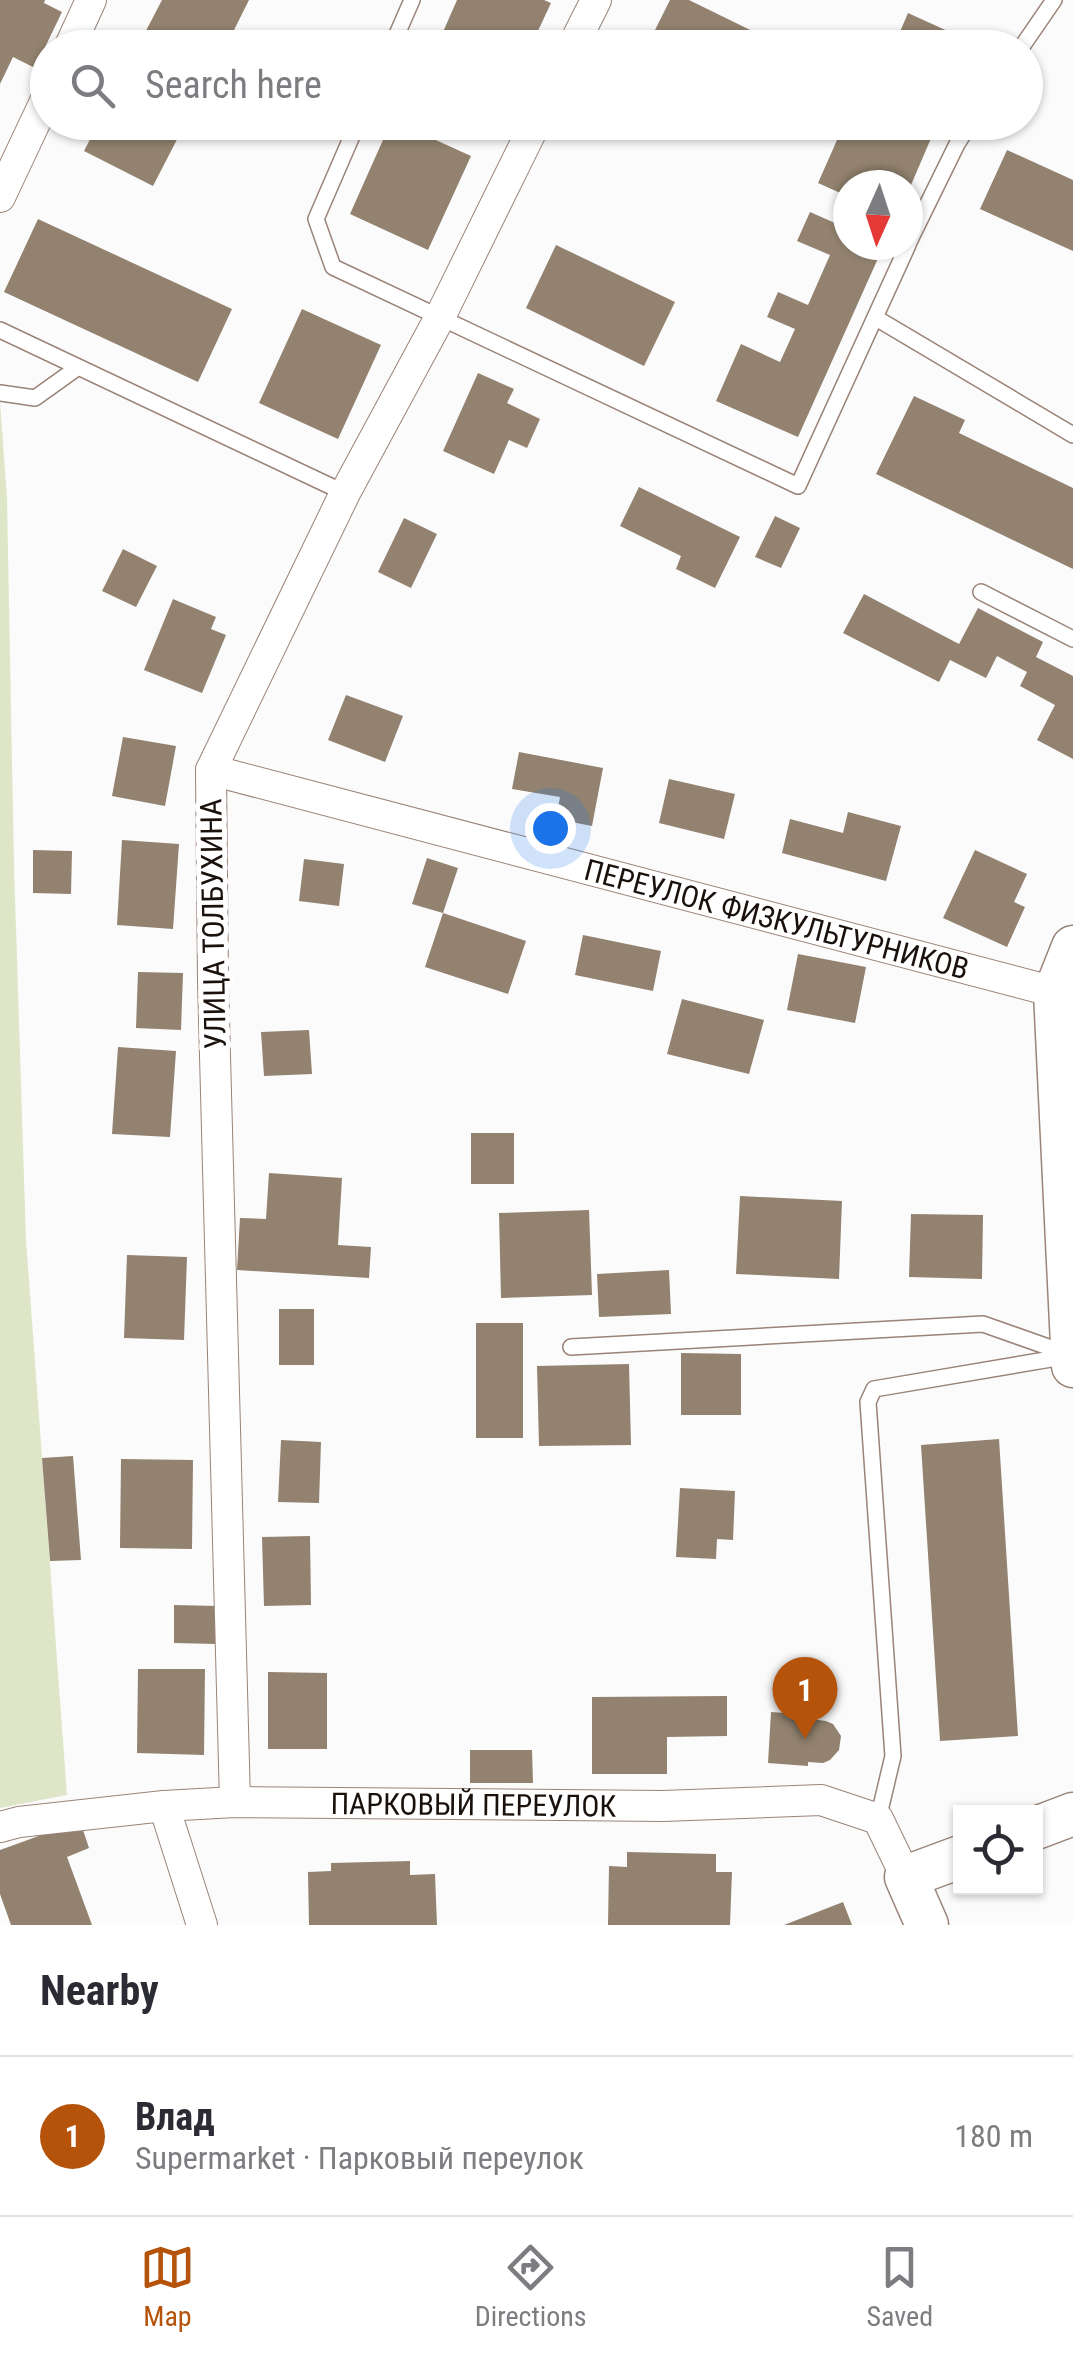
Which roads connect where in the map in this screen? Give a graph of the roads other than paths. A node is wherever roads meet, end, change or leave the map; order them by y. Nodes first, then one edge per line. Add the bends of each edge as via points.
1 (92, 0) edge
2 (412, 0) edge
3 (596, 0) edge
4 (1054, 0) edge
5 (78, 30) edge
6 (399, 30) edge
7 (581, 30) edge
8 (1033, 30) edge
9 (30, 133) edge
10 (350, 140) edge
11 (527, 140) edge
12 (960, 140) edge
13 (0, 197) edge
14 (923, 214) edge
15 (901, 260) edge
16 (440, 317) junction
17 (876, 318) junction
18 (0, 330) edge
19 (76, 368) junction
20 (0, 393) edge
21 (1073, 435) edge
22 (345, 492) junction
23 (981, 592) dead end
24 (1073, 639) edge
25 (211, 770) junction
26 (1073, 947) edge
27 (1054, 992) junction
28 (1068, 1158) edge
29 (571, 1347) dead end
30 (1072, 1361) edge
31 (235, 1802) junction
32 (164, 1806) junction
33 (1073, 1814) edge
34 (878, 1818) junction
35 (1043, 1825) edge
36 (0, 1827) edge
37 (953, 1859) edge
38 (906, 1877) junction
39 (202, 1925) edge
40 (928, 1925) edge

1 - 5 street
2 - 6 lane
3 - 7 street
4 - 8 lane
9 - 13 street
10 - 16 lane via 316,220 333,267
11 - 16 street, УЛИЦА ТОЛБУХИНА
12 - 14 lane
15 - 17 lane
16 - 17 lane via 798,486
16 - 22 street, УЛИЦА ТОЛБУХИНА
17 - 21 lane
18 - 19 lane
19 - 20 lane via 35,398
19 - 22 lane
22 - 25 street, УЛИЦА ТОЛБУХИНА
23 - 24 lane
25 - 27 street, ПЕРЕУЛОК ФИЗКУЛЬТУРНИКОВ
25 - 31 street, УЛИЦА ТОЛБУХИНА
26 - 27 street
27 - 28 street
28 - 30 street
29 - 30 lane via 983,1324
30 - 34 lane via 891,1385 874,1389 868,1402 893,1756
31 - 32 street, ПАРКОВЫЙ ПЕРЕУЛОК
31 - 34 street, ПАРКОВЫЙ ПЕРЕУЛОК via 663,1806 821,1800
32 - 36 street, ПАРКОВЫЙ ПЕРЕУЛОК
32 - 39 street
33 - 35 street
34 - 38 street
37 - 38 street
38 - 40 street

